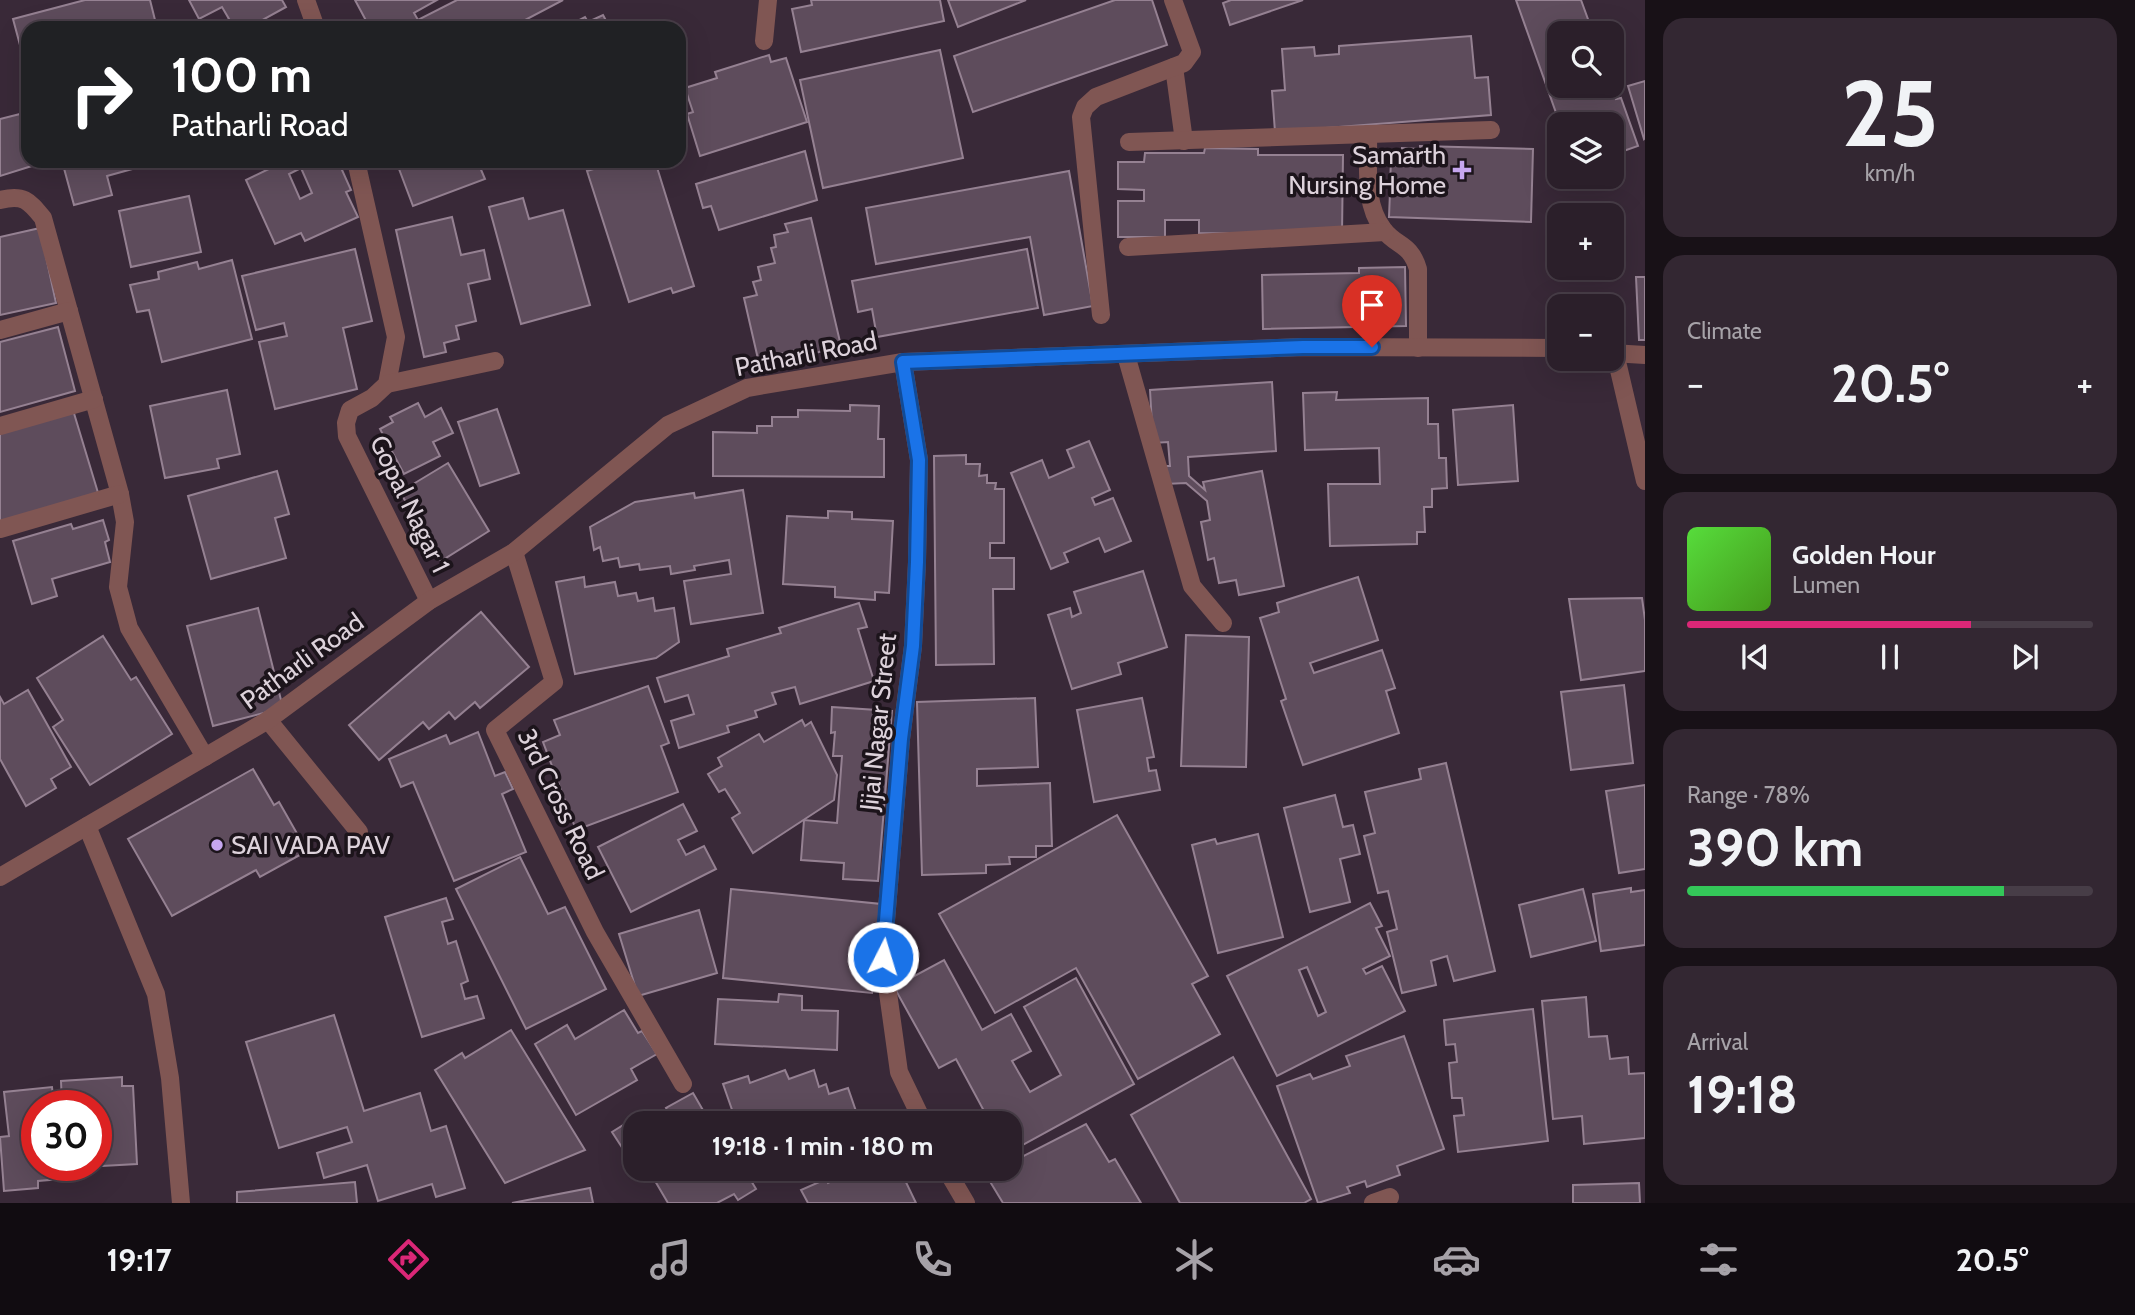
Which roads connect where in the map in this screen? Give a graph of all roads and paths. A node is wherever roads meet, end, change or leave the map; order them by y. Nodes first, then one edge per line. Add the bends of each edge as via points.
1 (306, 0) edge
2 (768, 0) edge
3 (1173, 0) edge
4 (314, 21) edge
5 (764, 41) dead end
6 (1174, 67) junction
7 (1491, 131) dead end
8 (1368, 134) junction
9 (1184, 141) junction
10 (1129, 142) dead end
11 (358, 168) edge
12 (6, 198) edge
13 (1385, 232) junction
14 (1128, 247) dead end
15 (69, 311) junction
16 (1101, 315) dead end
17 (0, 330) edge
18 (1418, 348) junction
19 (1547, 348) edge
20 (1624, 354) edge
21 (1126, 355) junction
22 (1645, 355) edge
23 (495, 361) dead end
24 (903, 362) junction
25 (1618, 371) edge
26 (387, 384) junction
27 (92, 394) junction
28 (0, 417) edge
29 (0, 426) edge
30 (1645, 481) edge
31 (120, 495) junction
32 (0, 529) edge
33 (514, 552) junction
34 (429, 601) junction
35 (1223, 623) dead end
36 (268, 720) junction
37 (205, 757) junction
38 (87, 826) junction
39 (359, 832) dead end
40 (0, 877) edge
41 (683, 1084) dead end
42 (918, 1111) edge
43 (953, 1181) edge
44 (1390, 1197) dead end
45 (181, 1203) edge
46 (966, 1203) edge
47 (1373, 1203) edge

1 - 4 street
2 - 5 street
3 - 6 street via 1192,52
6 - 9 street
6 - 16 street via 1096,97 1081,117
7 - 8 street
8 - 9 street
8 - 13 street via 1370,204
9 - 10 street
11 - 26 street via 396,337
12 - 15 street via 28,200 43,218
13 - 14 street
13 - 18 street via 1409,249 1419,269
15 - 17 street
15 - 27 street
18 - 19 street, Patharli Road
18 - 21 street, Patharli Road via 1303,347
20 - 22 street
21 - 24 street, Patharli Road
21 - 35 street via 1192,586
23 - 26 street
24 - 33 street, Patharli Road via 747,388 668,425
24 - 42 street, Jijai Nagar Street via 919,460 917,562 883,957 898,1072
25 - 30 street
26 - 34 street, Gopal Nagar 1 via 350,410 347,436
27 - 28 street
27 - 29 street
27 - 31 street
31 - 32 street
31 - 37 street via 125,522 118,587 129,628
33 - 34 street, Patharli Road
33 - 41 street, 3rd Cross Road via 554,682 495,730 595,932
34 - 36 street, Patharli Road
36 - 37 street, Patharli Road
36 - 39 street
37 - 38 street, Patharli Road
38 - 40 street, Patharli Road
38 - 45 street via 156,994 170,1078
43 - 46 street
44 - 47 street

